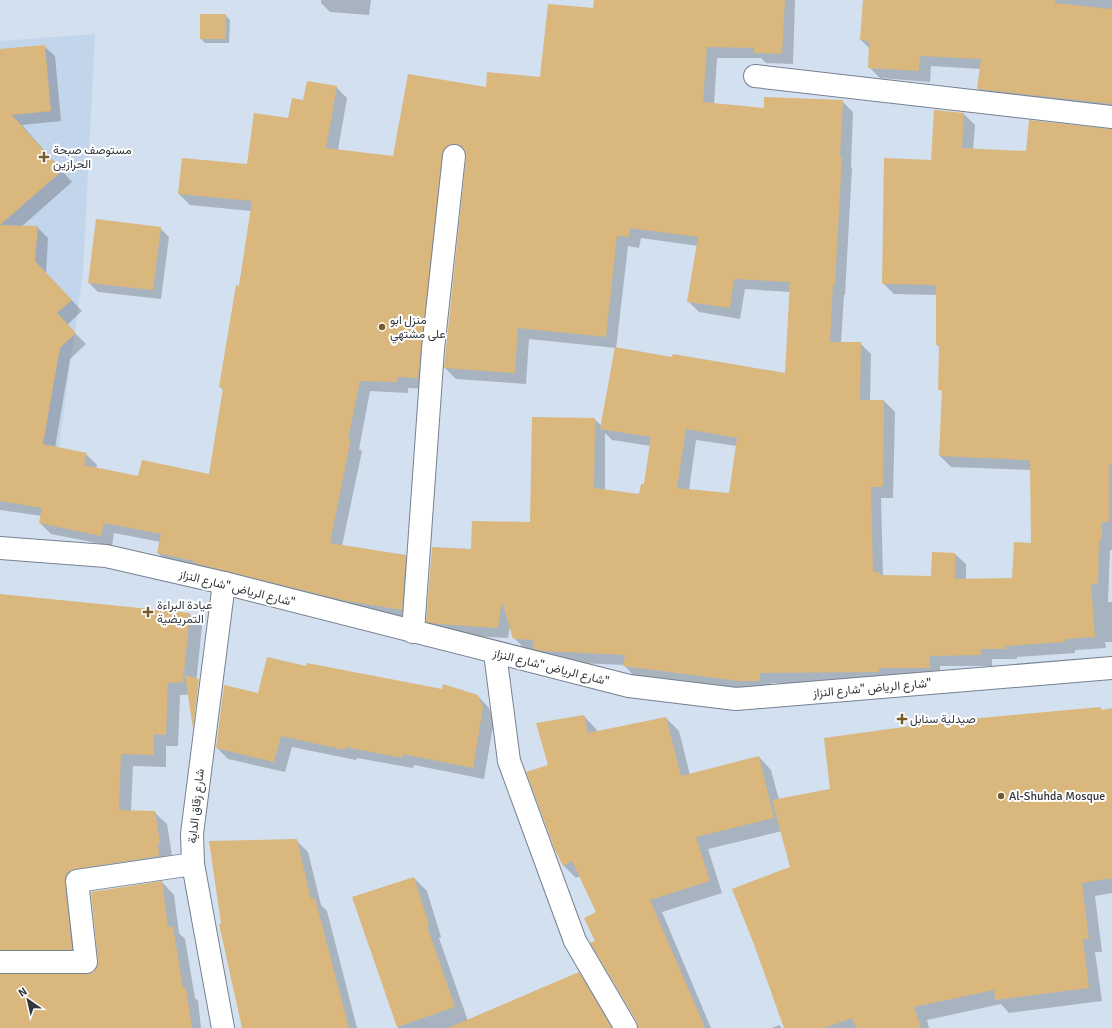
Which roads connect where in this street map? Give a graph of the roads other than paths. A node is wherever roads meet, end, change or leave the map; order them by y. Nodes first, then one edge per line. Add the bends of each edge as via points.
1 (755, 76) dead end
2 (1112, 117) edge
3 (454, 156) dead end
4 (0, 548) edge
5 (224, 583) junction
6 (413, 632) junction
7 (495, 653) junction
8 (1112, 668) edge
9 (193, 864) junction
10 (0, 962) edge
11 (223, 1028) edge
12 (626, 1028) edge

1 - 2 street
3 - 6 street via 433,349
4 - 5 street, شارع الرياض "شارع النزاز" via 106,556
5 - 6 street, شارع الرياض "شارع النزاز"
5 - 9 street, شارع زقاق الداية via 192,834
6 - 7 street, شارع الرياض "شارع النزاز"
7 - 8 street, شارع الرياض "شارع النزاز" via 629,686 736,699
7 - 12 street via 509,761 575,941
9 - 10 street via 77,882 86,962
9 - 11 street, شارع زقاق الداية

